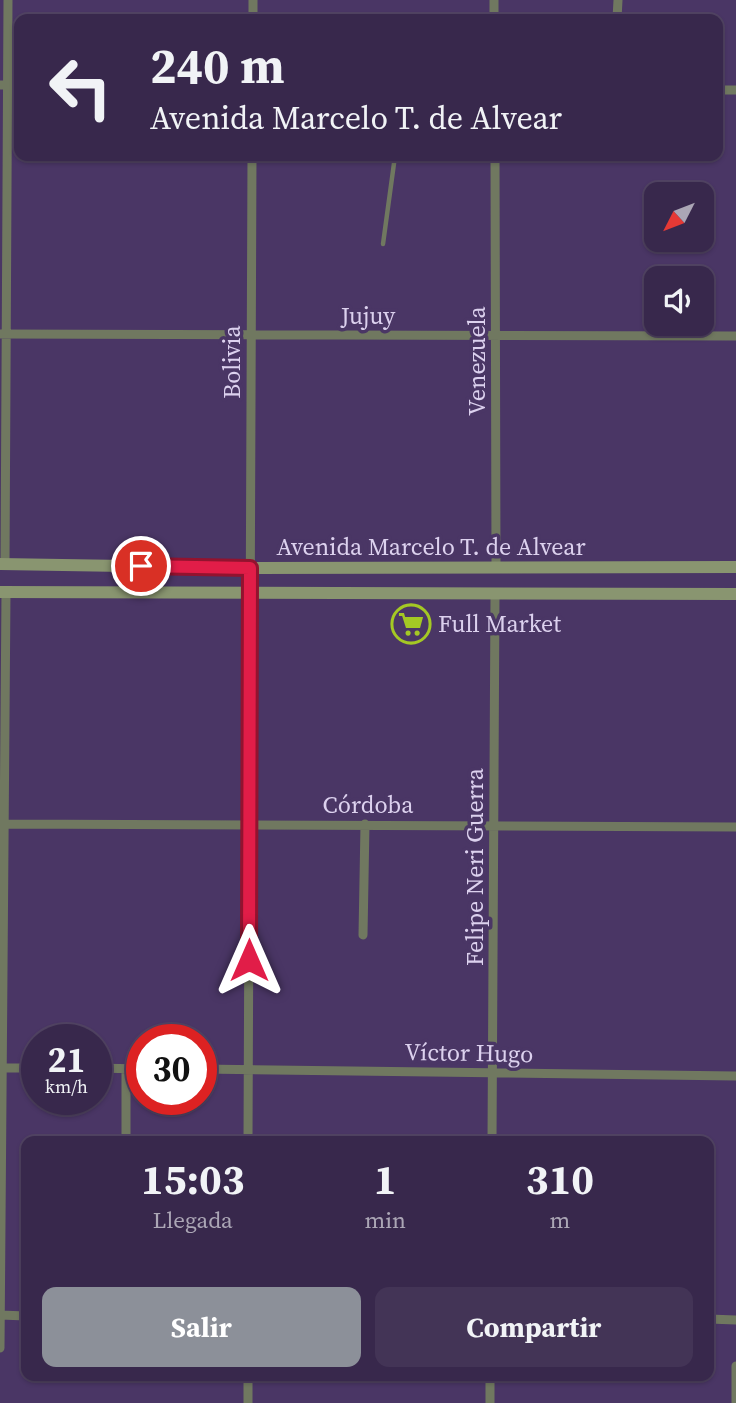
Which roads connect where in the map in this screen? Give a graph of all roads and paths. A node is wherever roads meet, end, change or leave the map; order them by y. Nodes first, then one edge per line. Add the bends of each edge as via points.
1 (8, 0) edge
2 (4, 85) edge
3 (252, 161) edge
4 (395, 161) edge
5 (495, 161) edge
6 (383, 244) dead end
7 (3, 334) edge
8 (251, 335) junction
9 (497, 335) junction
10 (736, 336) edge
11 (3, 564) edge
12 (496, 567) junction
13 (736, 567) edge
14 (250, 568) junction
15 (3, 592) edge
16 (250, 593) junction
17 (495, 594) junction
18 (736, 594) edge
19 (2, 824) edge
20 (250, 824) junction
21 (365, 824) junction
22 (494, 824) junction
23 (736, 827) edge
24 (363, 935) dead end
25 (1, 1068) edge
26 (21, 1068) edge
27 (112, 1069) edge
28 (126, 1069) edge
29 (217, 1069) edge
30 (249, 1069) junction
31 (492, 1073) junction
32 (736, 1076) edge
33 (126, 1115) edge
34 (126, 1136) edge
35 (248, 1136) edge
36 (492, 1136) edge
37 (0, 1315) edge
38 (21, 1315) edge
39 (714, 1319) edge
40 (736, 1320) edge
41 (0, 1348) edge
42 (736, 1366) edge
43 (248, 1381) edge
44 (490, 1381) edge
45 (247, 1403) edge
46 (490, 1403) edge
47 (736, 1403) edge

1 - 2 street
2 - 7 street
3 - 8 street, Bolivia
4 - 6 lane
5 - 9 street, Venezuela
7 - 8 street, Jujuy
7 - 11 street
8 - 9 street, Jujuy
8 - 14 street, Bolivia
9 - 10 street, Jujuy
9 - 12 street, Venezuela
11 - 14 main road, Avenida Marcelo T. de Alvear
12 - 13 main road, Avenida Marcelo T. de Alvear
12 - 14 main road, Avenida Marcelo T. de Alvear
14 - 16 street, Bolivia
15 - 16 main road, Avenida Marcelo T. de Alvear
15 - 19 street
16 - 17 main road, Avenida Marcelo T. de Alvear
16 - 20 street, Bolivia
17 - 18 main road, Avenida Marcelo T. de Alvear
17 - 22 street, Felipe Neri Guerra
19 - 20 street, Córdoba
19 - 25 street
20 - 21 street, Córdoba
20 - 30 street, Bolivia
21 - 22 street, Córdoba
21 - 24 street
22 - 23 street, Córdoba
22 - 31 street, Felipe Neri Guerra
25 - 26 street
25 - 37 street
27 - 28 street
29 - 30 street, Víctor Hugo
30 - 31 street, Víctor Hugo
30 - 35 street, Bolivia
31 - 32 street, Víctor Hugo
31 - 36 street, Felipe Neri Guerra
33 - 34 street
37 - 38 street
37 - 41 street
39 - 40 street
42 - 47 street
43 - 45 street
44 - 46 street

